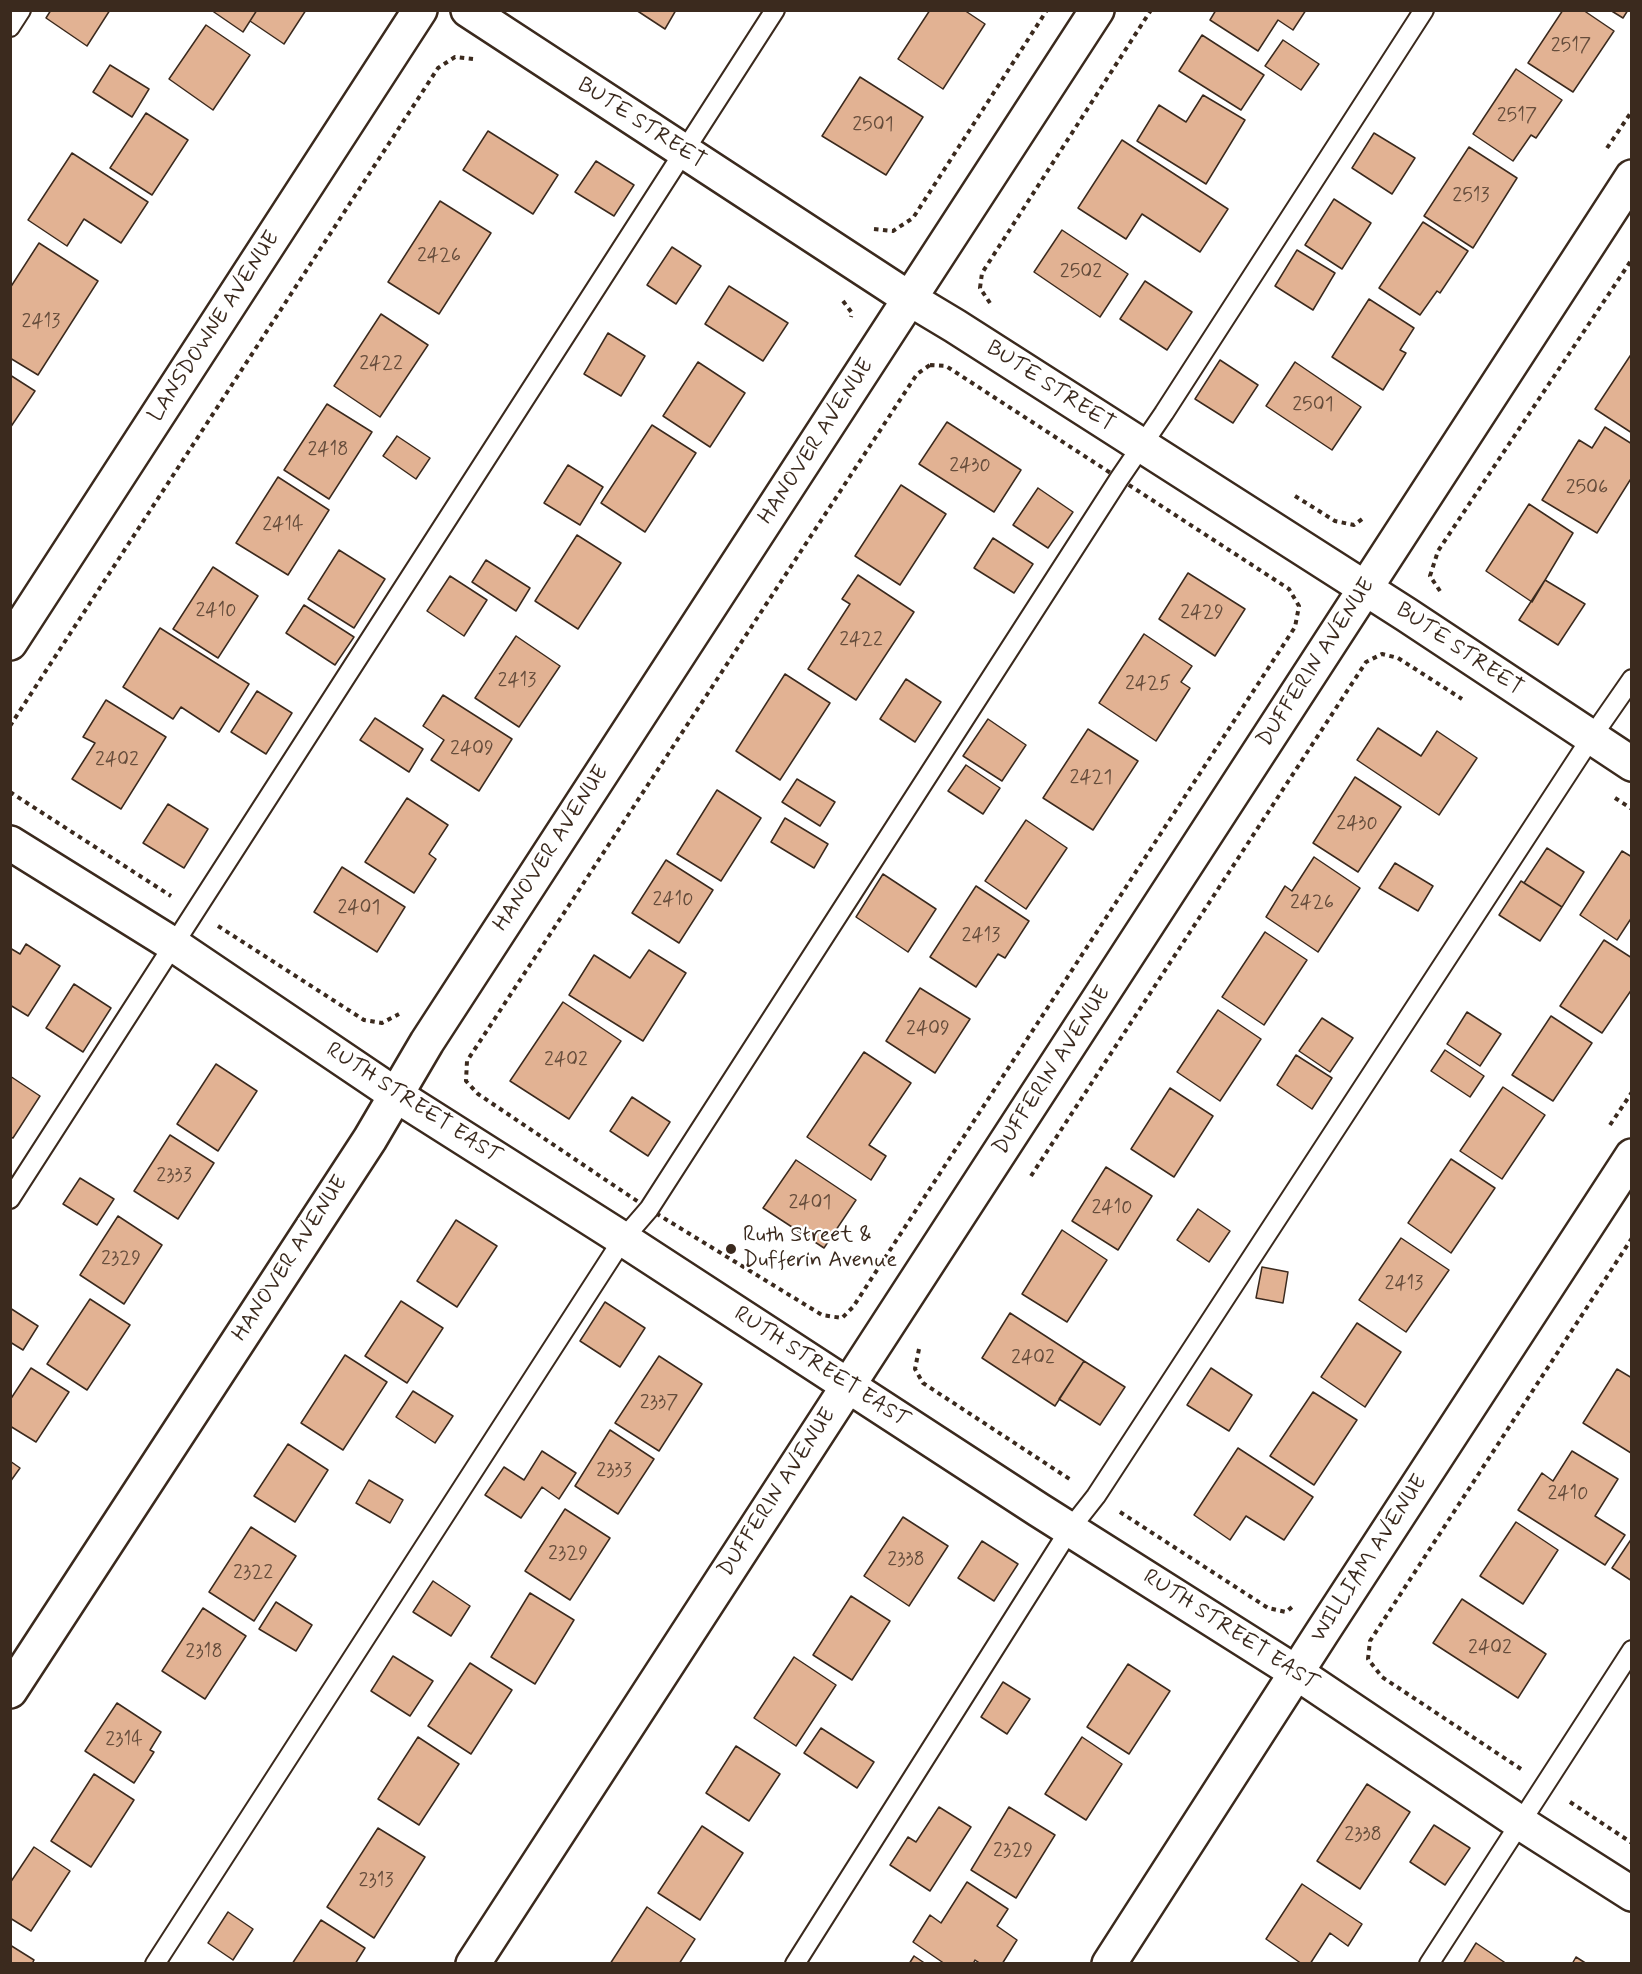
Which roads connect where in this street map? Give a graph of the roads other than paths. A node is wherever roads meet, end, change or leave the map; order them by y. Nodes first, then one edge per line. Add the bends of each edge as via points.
1 (21, 10) edge
2 (420, 10) edge
3 (468, 10) edge
4 (775, 10) edge
5 (1097, 10) edge
6 (1424, 10) edge
7 (10, 27) edge
8 (683, 152) junction
9 (1632, 177) edge
10 (910, 299) junction
11 (1141, 445) junction
12 (1365, 588) junction
13 (10, 643) edge
14 (1632, 679) edge
15 (1591, 738) junction
16 (1632, 764) edge
17 (10, 843) edge
18 (174, 945) junction
19 (396, 1095) junction
20 (1632, 1156) edge
21 (10, 1200) edge
22 (623, 1239) junction
23 (848, 1386) junction
24 (1070, 1529) junction
25 (1632, 1650) edge
26 (1297, 1673) junction
27 (10, 1690) edge
28 (1519, 1822) junction
29 (1632, 1894) edge
30 (155, 1964) edge
31 (473, 1964) edge
32 (795, 1964) edge
33 (1109, 1964) edge
34 (1429, 1964) edge

1 - 7 lane
2 - 13 street, LANSDOWNE AVENUE
3 - 8 street, BUTE STREET
4 - 8 lane
5 - 10 street, HANOVER AVENUE
6 - 11 lane
8 - 10 street, BUTE STREET
8 - 18 lane
9 - 12 street, DUFFERIN AVENUE
10 - 11 street, BUTE STREET
10 - 19 street, HANOVER AVENUE
11 - 12 street, BUTE STREET
11 - 22 lane via 649,1209
12 - 15 street, BUTE STREET
12 - 23 street, DUFFERIN AVENUE
14 - 15 lane
15 - 16 street, BUTE STREET
15 - 24 lane via 1096,1496
17 - 18 street, RUTH STREET EAST
18 - 19 street, RUTH STREET EAST
18 - 21 lane
19 - 22 street, RUTH STREET EAST
19 - 27 street, HANOVER AVENUE
20 - 26 street, WILLIAM AVENUE
22 - 23 street, RUTH STREET EAST
22 - 30 lane
23 - 24 street, RUTH STREET EAST
23 - 31 street, DUFFERIN AVENUE
24 - 26 street, RUTH STREET EAST
24 - 32 lane
25 - 28 lane
26 - 28 street, RUTH STREET EAST
26 - 33 street, WILLIAM AVENUE
28 - 29 street, RUTH STREET EAST
28 - 34 lane

